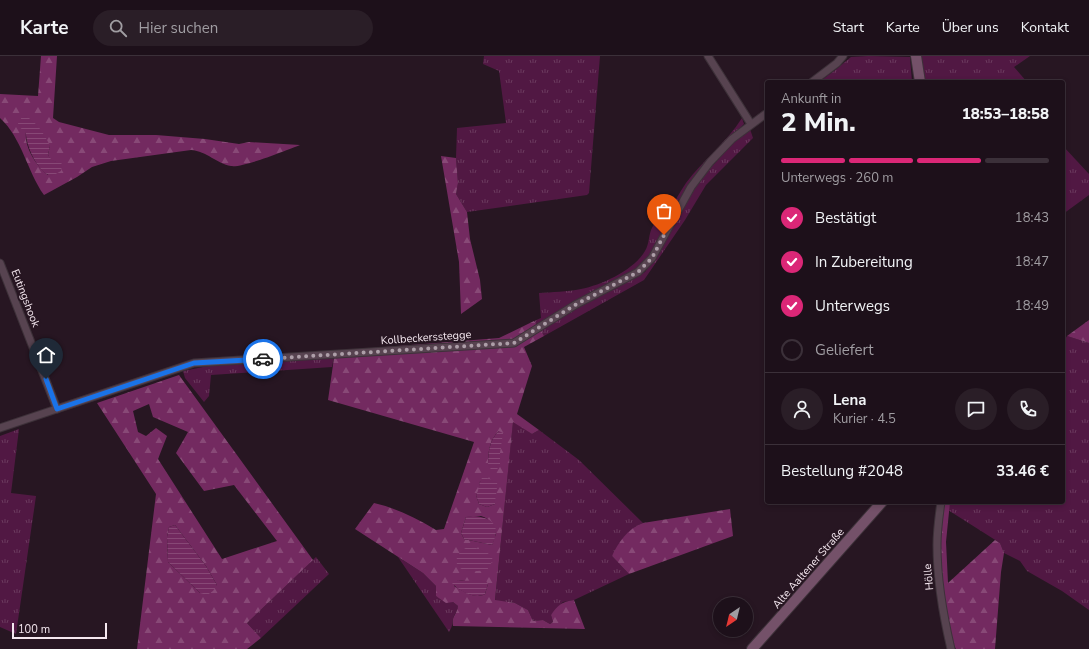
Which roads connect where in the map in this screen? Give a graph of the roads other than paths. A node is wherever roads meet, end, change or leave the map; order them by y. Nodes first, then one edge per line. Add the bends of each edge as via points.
1 (708, 56) edge
2 (843, 56) edge
3 (916, 56) edge
4 (815, 80) edge
5 (920, 80) edge
6 (765, 114) edge
7 (751, 124) junction
8 (0, 263) edge
9 (57, 409) junction
10 (0, 428) edge
11 (880, 504) edge
12 (940, 504) edge
13 (752, 649) edge
14 (951, 649) edge

1 - 7 street
2 - 4 street
3 - 5 street
6 - 7 street, Kollbeckersstegge
7 - 9 street, Kollbeckersstegge via 710,162 691,187 652,258 638,272 575,305 514,343 194,363
8 - 9 street, Eutingshook
9 - 10 street, Kollbeckersstegge
11 - 13 street, Alte Aaltener Straße
12 - 14 street, Hölle via 937,545 939,579

